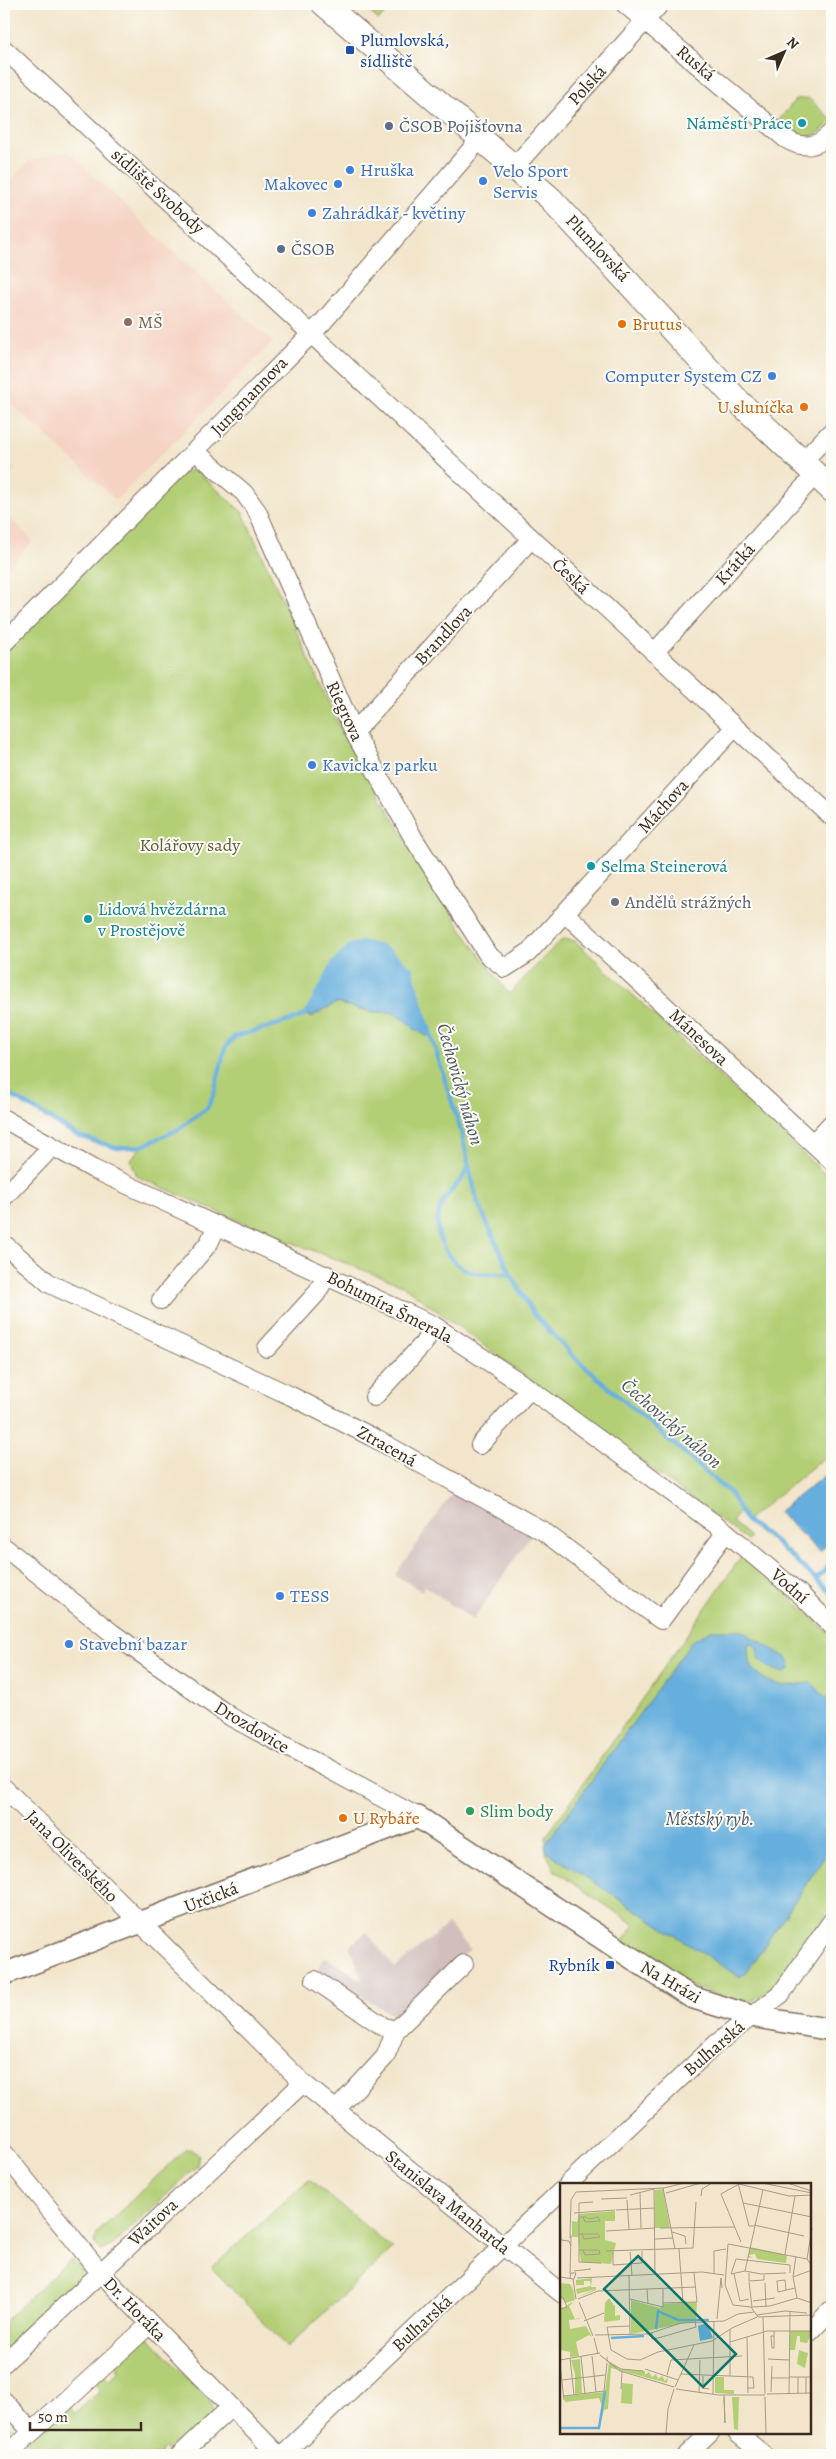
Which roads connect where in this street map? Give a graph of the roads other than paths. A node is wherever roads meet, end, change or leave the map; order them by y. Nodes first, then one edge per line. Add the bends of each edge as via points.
1 (324, 4) edge
2 (625, 4) edge
3 (660, 4) edge
4 (645, 20) junction
5 (4, 49) edge
6 (832, 132) edge
7 (481, 138) junction
8 (515, 166) junction
9 (312, 333) junction
10 (832, 431) edge
11 (195, 451) junction
12 (808, 469) junction
13 (832, 490) edge
14 (531, 539) junction
15 (4, 642) edge
16 (654, 653) junction
17 (735, 727) junction
18 (354, 732) junction
19 (832, 817) edge
20 (566, 914) junction
21 (505, 968) joint
22 (4, 1119) edge
23 (832, 1124) edge
24 (813, 1143) junction
25 (52, 1147) junction
26 (832, 1161) edge
27 (4, 1197) edge
28 (217, 1225) junction
29 (4, 1244) edge
30 (327, 1275) junction
31 (161, 1300) dead end
32 (433, 1325) junction
33 (267, 1348) dead end
34 (530, 1389) junction
35 (374, 1397) dead end
36 (480, 1445) dead end
37 (726, 1532) junction
38 (4, 1547) edge
39 (746, 1548) joint
40 (832, 1626) edge
41 (4, 1788) edge
42 (418, 1817) junction
43 (516, 1882) joint
44 (832, 1921) edge
45 (141, 1924) junction
46 (464, 1964) dead end
47 (4, 1974) edge
48 (315, 1980) dead end
49 (751, 2016) junction
50 (396, 2030) junction
51 (832, 2030) edge
52 (303, 2083) junction
53 (336, 2110) junction
54 (4, 2153) edge
55 (569, 2183) edge
56 (560, 2192) edge
57 (502, 2246) junction
58 (100, 2272) junction
59 (560, 2292) edge
60 (832, 2309) edge
61 (150, 2324) junction
62 (811, 2331) edge
63 (4, 2363) edge
64 (4, 2401) edge
65 (230, 2407) junction
66 (32, 2432) junction
67 (709, 2434) edge
68 (738, 2434) edge
69 (7, 2455) edge
70 (180, 2455) edge
71 (278, 2455) edge
72 (282, 2455) edge
73 (688, 2455) edge
74 (764, 2455) edge

1 - 7 main road, Plumlovská
2 - 4 street, Ruská
3 - 4 street, Polská
4 - 6 street, Ruská via 796,145 808,147 825,140
4 - 8 street, Polská
5 - 9 street, sídliště Svobody
7 - 8 main road, Plumlovská
7 - 9 street, Jungmannova
8 - 12 main road, Plumlovská via 574,221 732,395
9 - 11 street, Jungmannova
9 - 14 street, Česká
10 - 12 street, Krátká
11 - 15 street, Jungmannova
11 - 18 street, Riegrova via 244,493 256,511
12 - 13 main road, Plumlovská
12 - 16 street, Krátká
14 - 16 street, Česká
14 - 18 street, Brandlova
16 - 17 street, Česká
17 - 19 street, Česká
17 - 20 street, Máchova
18 - 21 street, Riegrova via 414,839 481,944
20 - 21 street, Máchova via 528,953
20 - 24 street, Mánesova
22 - 25 street, Bohumíra Šmerala
23 - 24 street
24 - 26 street, Mánesova
25 - 27 street
25 - 28 street, Bohumíra Šmerala
28 - 30 street, Bohumíra Šmerala
28 - 31 street via 209,1244
29 - 37 street, Ztracená via 50,1284 292,1396 543,1531 661,1620
30 - 32 street, Bohumíra Šmerala
30 - 33 street via 316,1294
32 - 34 street, Bohumíra Šmerala
32 - 35 street via 424,1343
34 - 36 street
34 - 37 street, Bohumíra Šmerala
37 - 39 street, Bohumíra Šmerala
38 - 42 street, Drozdovice via 112,1633 231,1717
39 - 40 street, Vodní via 801,1594
41 - 45 street, Jana Olivetského
42 - 43 street, Drozdovice
42 - 45 street, Určická
43 - 49 street, Na Hrázi via 691,1998
44 - 49 street via 781,1994
45 - 47 street, Určická
45 - 52 street, Stanislava Manharda
46 - 50 street
48 - 50 street via 384,2027
49 - 51 street, Na Hrázi
49 - 55 street, Bulharská via 716,2044
50 - 53 street via 385,2057
52 - 53 street, Stanislava Manharda
52 - 58 street, Waitova
53 - 57 street, Stanislava Manharda
54 - 58 street, Dr. Horáka
56 - 57 street, Bulharská
57 - 59 street, Stanislava Manharda
57 - 72 street, Bulharská
58 - 61 street, Dr. Horáka
58 - 63 street, Waitova
60 - 62 street
61 - 65 street, Dr. Horáka
61 - 66 street
64 - 66 street
65 - 70 street
65 - 71 street, Dr. Horáka
66 - 69 street
67 - 73 street
68 - 74 street

